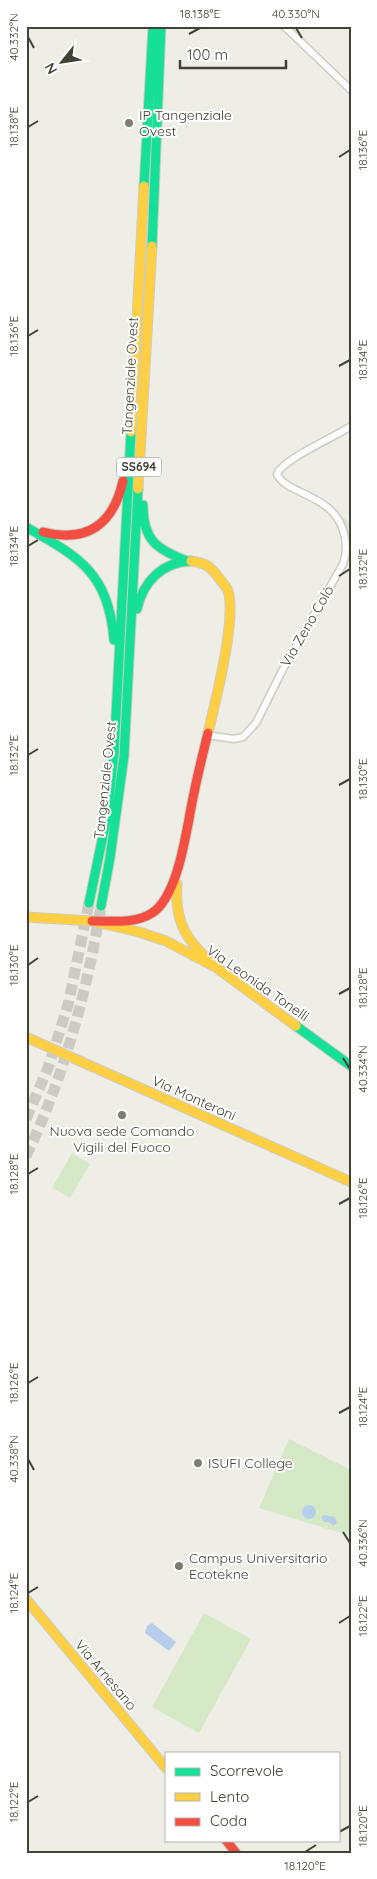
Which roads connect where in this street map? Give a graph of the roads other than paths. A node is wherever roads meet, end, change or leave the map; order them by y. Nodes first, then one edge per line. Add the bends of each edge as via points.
1 (152, 26) edge
2 (161, 26) edge
3 (284, 26) edge
4 (351, 90) edge
5 (134, 388) junction
6 (143, 397) junction
7 (351, 426) edge
8 (26, 526) edge
9 (189, 562) junction
10 (127, 694) junction
11 (207, 735) junction
12 (114, 753) junction
13 (176, 872) junction
14 (89, 903) tunnel mouth
15 (101, 906) tunnel mouth
16 (26, 917) edge
17 (92, 921) junction
18 (217, 968) junction
19 (26, 1037) edge
20 (351, 1066) edge
21 (351, 1182) edge
22 (26, 1599) edge
23 (165, 1767) edge
24 (228, 1842) edge
25 (236, 1853) edge

1 - 5 main road, Tangenziale Ovest / SS694
2 - 6 main road, Tangenziale Ovest / SS694
3 - 4 street
5 - 8 main road via 130,399 123,483 112,513 92,530 79,535 52,534
5 - 12 main road, Tangenziale Ovest / SS694
6 - 9 main road via 146,407 144,522 155,545
6 - 10 main road, Tangenziale Ovest / SS694
7 - 11 street, Via Zeno Colò via 285,464 278,474 283,482 335,514 345,537 343,564 284,667 256,724 243,737
8 - 12 main road via 81,561 97,580 108,603 114,627
9 - 10 main road via 159,571 151,577 140,595 132,687
9 - 11 main road via 213,569 227,589 231,611
10 - 15 main road, Tangenziale Ovest / SS694 via 124,756
11 - 13 main road
12 - 14 main road, Tangenziale Ovest / SS694 via 107,816
13 - 17 main road via 167,898 146,917 131,921
13 - 18 main road via 176,910 181,928 194,947
16 - 17 main road, Via Leonida Tonelli
17 - 18 main road, Via Leonida Tonelli via 166,941
18 - 20 main road, Via Leonida Tonelli
19 - 21 main road, Via Monteroni
22 - 23 main road, Via Arnesano
24 - 25 main road

